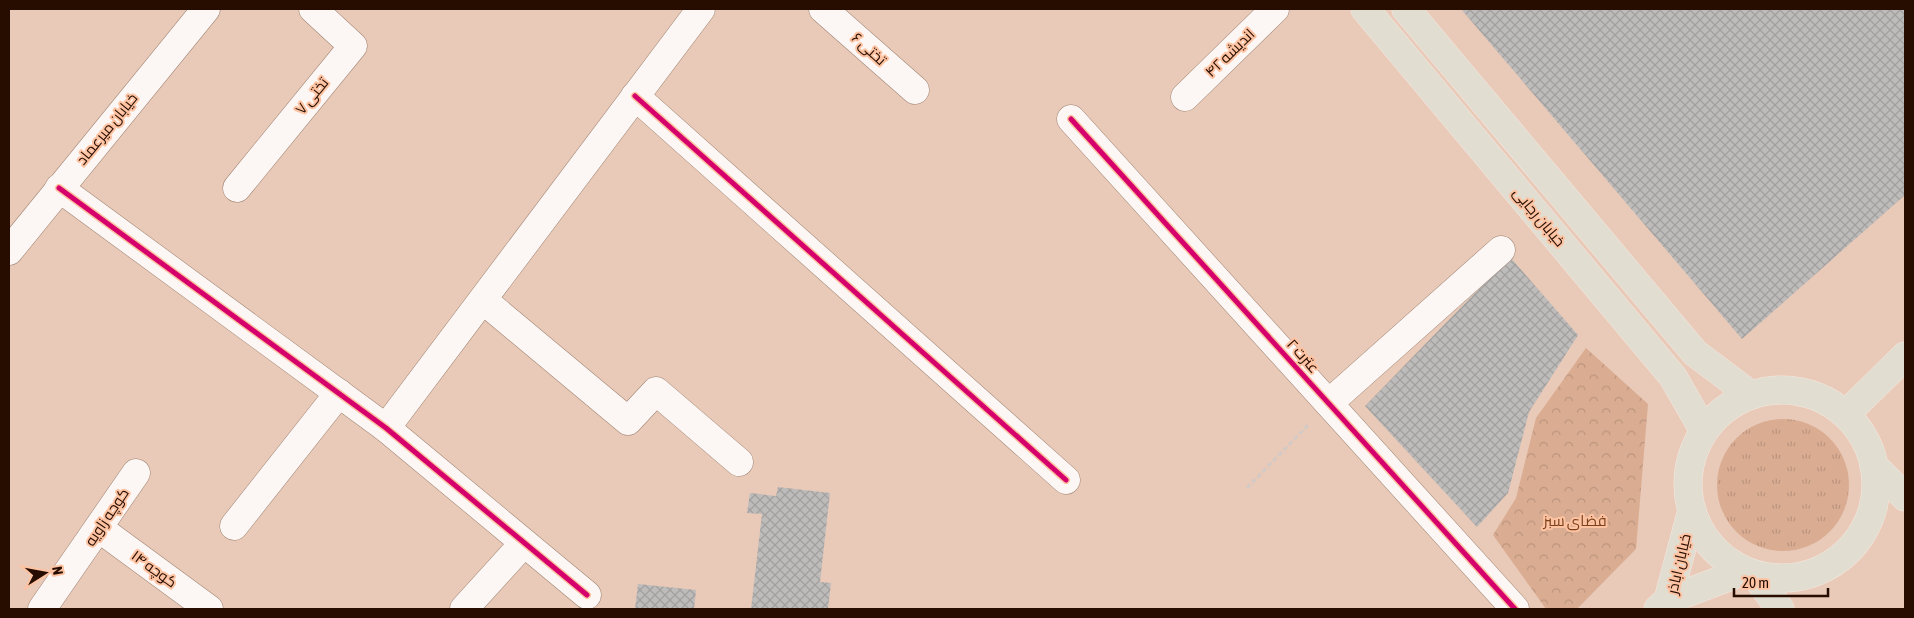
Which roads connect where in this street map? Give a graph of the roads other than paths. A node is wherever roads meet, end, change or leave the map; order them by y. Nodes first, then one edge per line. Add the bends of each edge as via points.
1 (206, 9) edge
2 (313, 9) edge
3 (701, 9) edge
4 (824, 9) edge
5 (1275, 9) edge
6 (1365, 9) edge
7 (1406, 9) edge
8 (915, 90) dead end
9 (635, 96) junction
10 (1185, 97) dead end
11 (1071, 119) dead end
12 (59, 188) junction
13 (237, 188) dead end
14 (1501, 250) dead end
15 (9, 251) edge
16 (483, 300) junction
17 (1905, 356) edge
18 (339, 393) junction
19 (1751, 395) junction
20 (1329, 403) junction
21 (1847, 413) junction
22 (386, 428) junction
23 (1704, 431) junction
24 (739, 462) dead end
25 (1874, 466) junction
26 (136, 473) dead end
27 (1066, 480) dead end
28 (1905, 497) edge
29 (1692, 510) junction
30 (234, 526) dead end
31 (100, 529) junction
32 (524, 543) junction
33 (1750, 573) junction
34 (587, 595) dead end
35 (1663, 605) edge
36 (42, 609) edge
37 (208, 609) edge
38 (464, 609) edge
39 (1515, 609) edge
40 (1780, 609) edge

1 - 12 street, خیابان میرعماد
2 - 13 street, تختی ۷ via 353,46
3 - 9 street
4 - 8 street, تختی ۶
5 - 10 street, اندیشه ۴۲
6 - 23 main road, خیابان رجایی via 1673,377
7 - 19 main road via 1695,353
9 - 16 street
9 - 27 street
11 - 20 street, عترت ۲
12 - 15 street, خیابان میرعماد
12 - 18 street
14 - 20 street
16 - 22 street
16 - 24 street via 628,422 656,391
17 - 21 main road
18 - 22 street
18 - 30 street
19 - 21 main road via 1772,390 1794,391 1818,398
19 - 23 main road via 1724,409
20 - 39 street, عترت ۲
21 - 25 main road via 1865,442
22 - 32 street
23 - 29 main road via 1692,456 1688,483
25 - 28 main road
25 - 33 main road via 1876,488 1865,529 1837,561 1818,572 1798,577 1776,578
26 - 31 street, کوچه زاویه
29 - 33 main road via 1699,529 1711,546 1726,561
29 - 35 main road, خیابان اباذر
31 - 36 street, کوچه زاویه
31 - 37 street, کوچه ۱۴
32 - 34 street
32 - 38 street
33 - 35 main road, خیابان اباذر
33 - 40 main road

